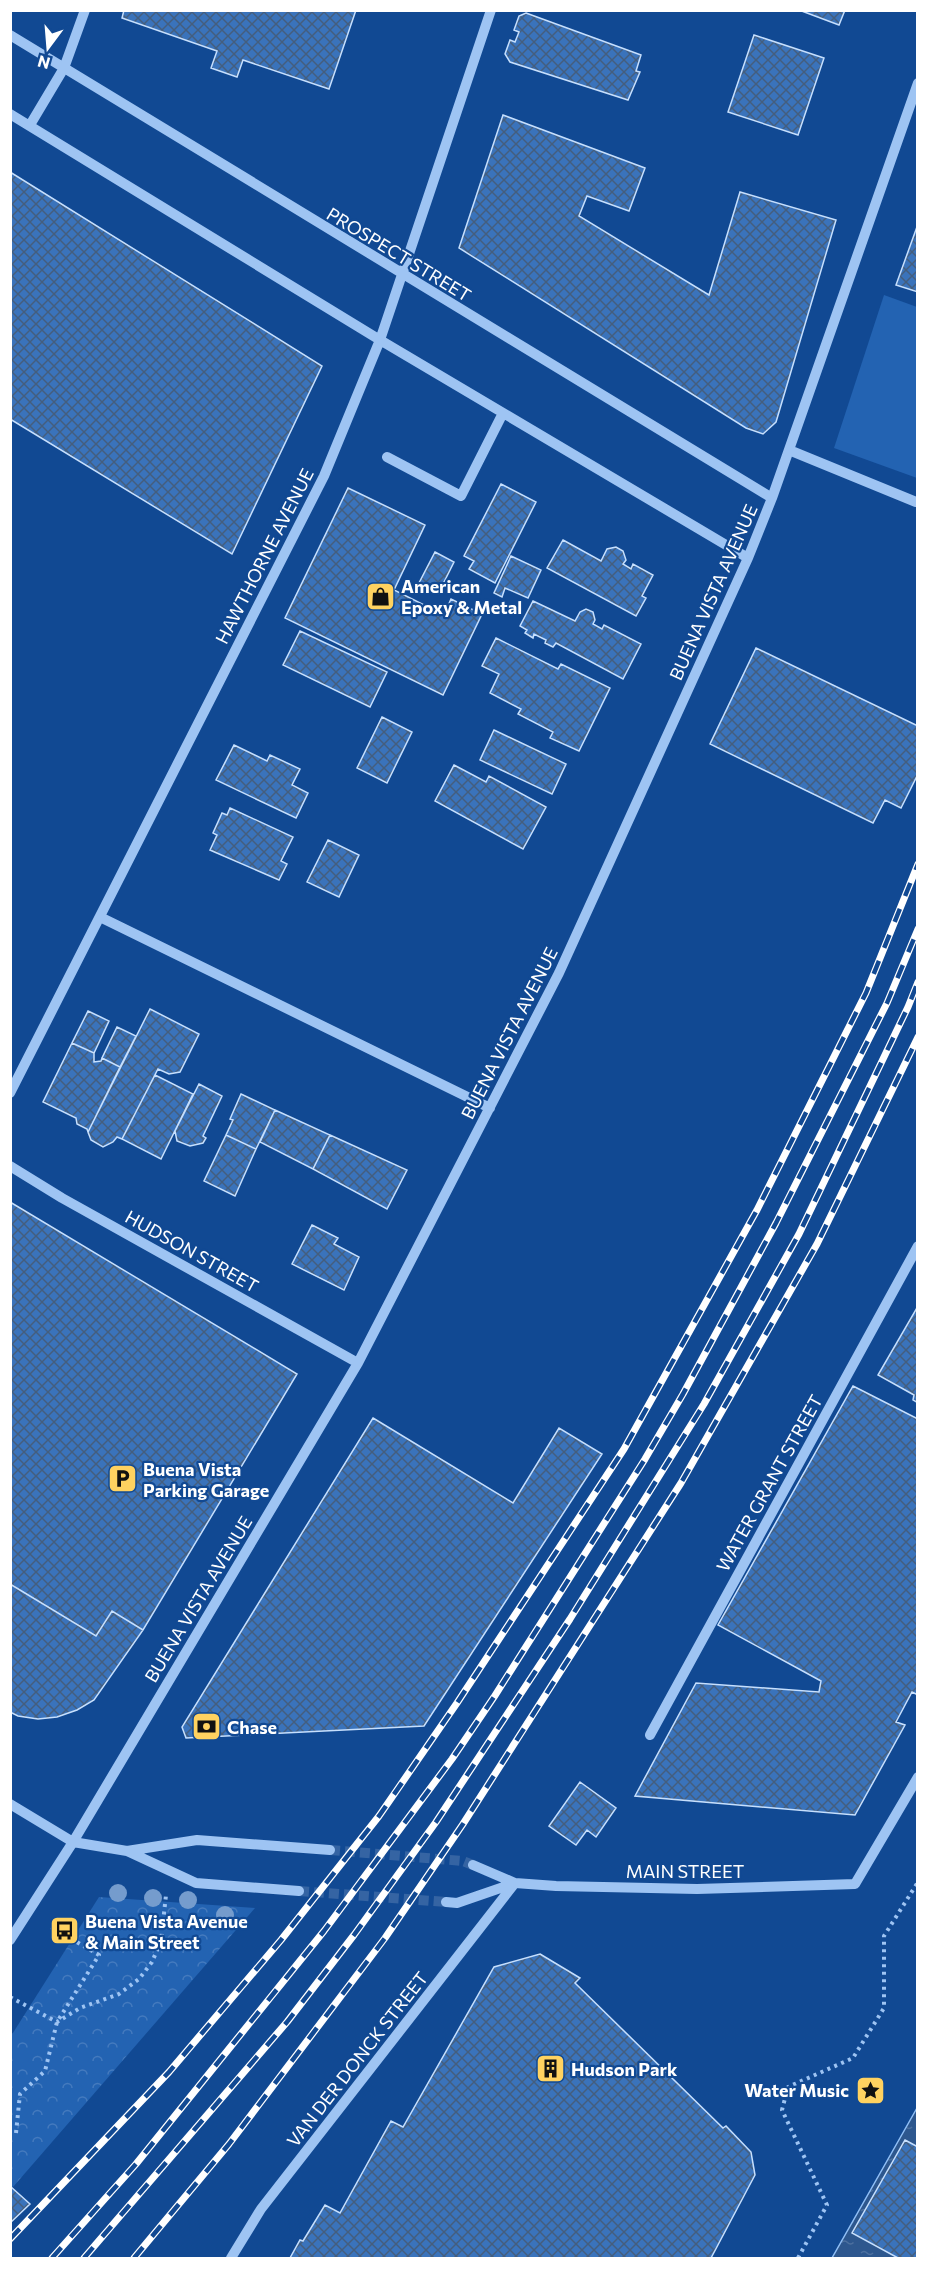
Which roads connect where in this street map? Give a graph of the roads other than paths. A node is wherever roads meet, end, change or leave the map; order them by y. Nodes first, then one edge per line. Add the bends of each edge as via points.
1 (85, 10) edge
2 (491, 10) edge
3 (10, 35) edge
4 (64, 68) junction
5 (918, 83) edge
6 (10, 114) edge
7 (30, 125) junction
8 (402, 275) junction
9 (380, 340) junction
10 (503, 412) junction
11 (789, 450) junction
12 (387, 457) dead end
13 (772, 498) junction
14 (916, 502) dead end
15 (748, 558) junction
16 (100, 917) junction
17 (10, 1093) edge
18 (490, 1108) junction
19 (10, 1166) edge
20 (918, 1246) edge
21 (358, 1363) junction
22 (650, 1735) dead end
23 (918, 1777) edge
24 (10, 1804) edge
25 (72, 1842) junction
26 (330, 1850) tunnel mouth
27 (127, 1851) junction
28 (473, 1865) tunnel mouth
29 (515, 1883) junction
30 (299, 1891) tunnel mouth
31 (446, 1902) tunnel mouth
32 (10, 1940) edge
33 (231, 2259) edge

1 - 4 street
2 - 8 street, HAWTHORNE AVENUE
3 - 4 street, PROSPECT STREET
4 - 7 street
4 - 8 street, PROSPECT STREET
5 - 11 street, BUENA VISTA AVENUE
6 - 7 street
7 - 9 street
8 - 9 street, HAWTHORNE AVENUE
8 - 13 street, PROSPECT STREET
9 - 10 street
9 - 16 street, HAWTHORNE AVENUE via 324,476
10 - 12 street via 462,496
10 - 15 street
11 - 13 street, BUENA VISTA AVENUE
11 - 14 street
13 - 15 street, BUENA VISTA AVENUE
15 - 18 street, BUENA VISTA AVENUE via 559,973
16 - 17 street, HAWTHORNE AVENUE
16 - 18 street
18 - 21 street, BUENA VISTA AVENUE
19 - 21 street, HUDSON STREET
20 - 22 street, WATER GRANT STREET
21 - 25 street, BUENA VISTA AVENUE
23 - 29 street, MAIN STREET via 855,1884 697,1889
24 - 25 street
25 - 27 street
25 - 32 street, BUENA VISTA AVENUE
26 - 27 street via 197,1840
27 - 30 street via 196,1883
28 - 29 street, MAIN STREET
29 - 31 street, MAIN STREET via 457,1903
29 - 33 street, VAN DER DONCK STREET via 261,2209

